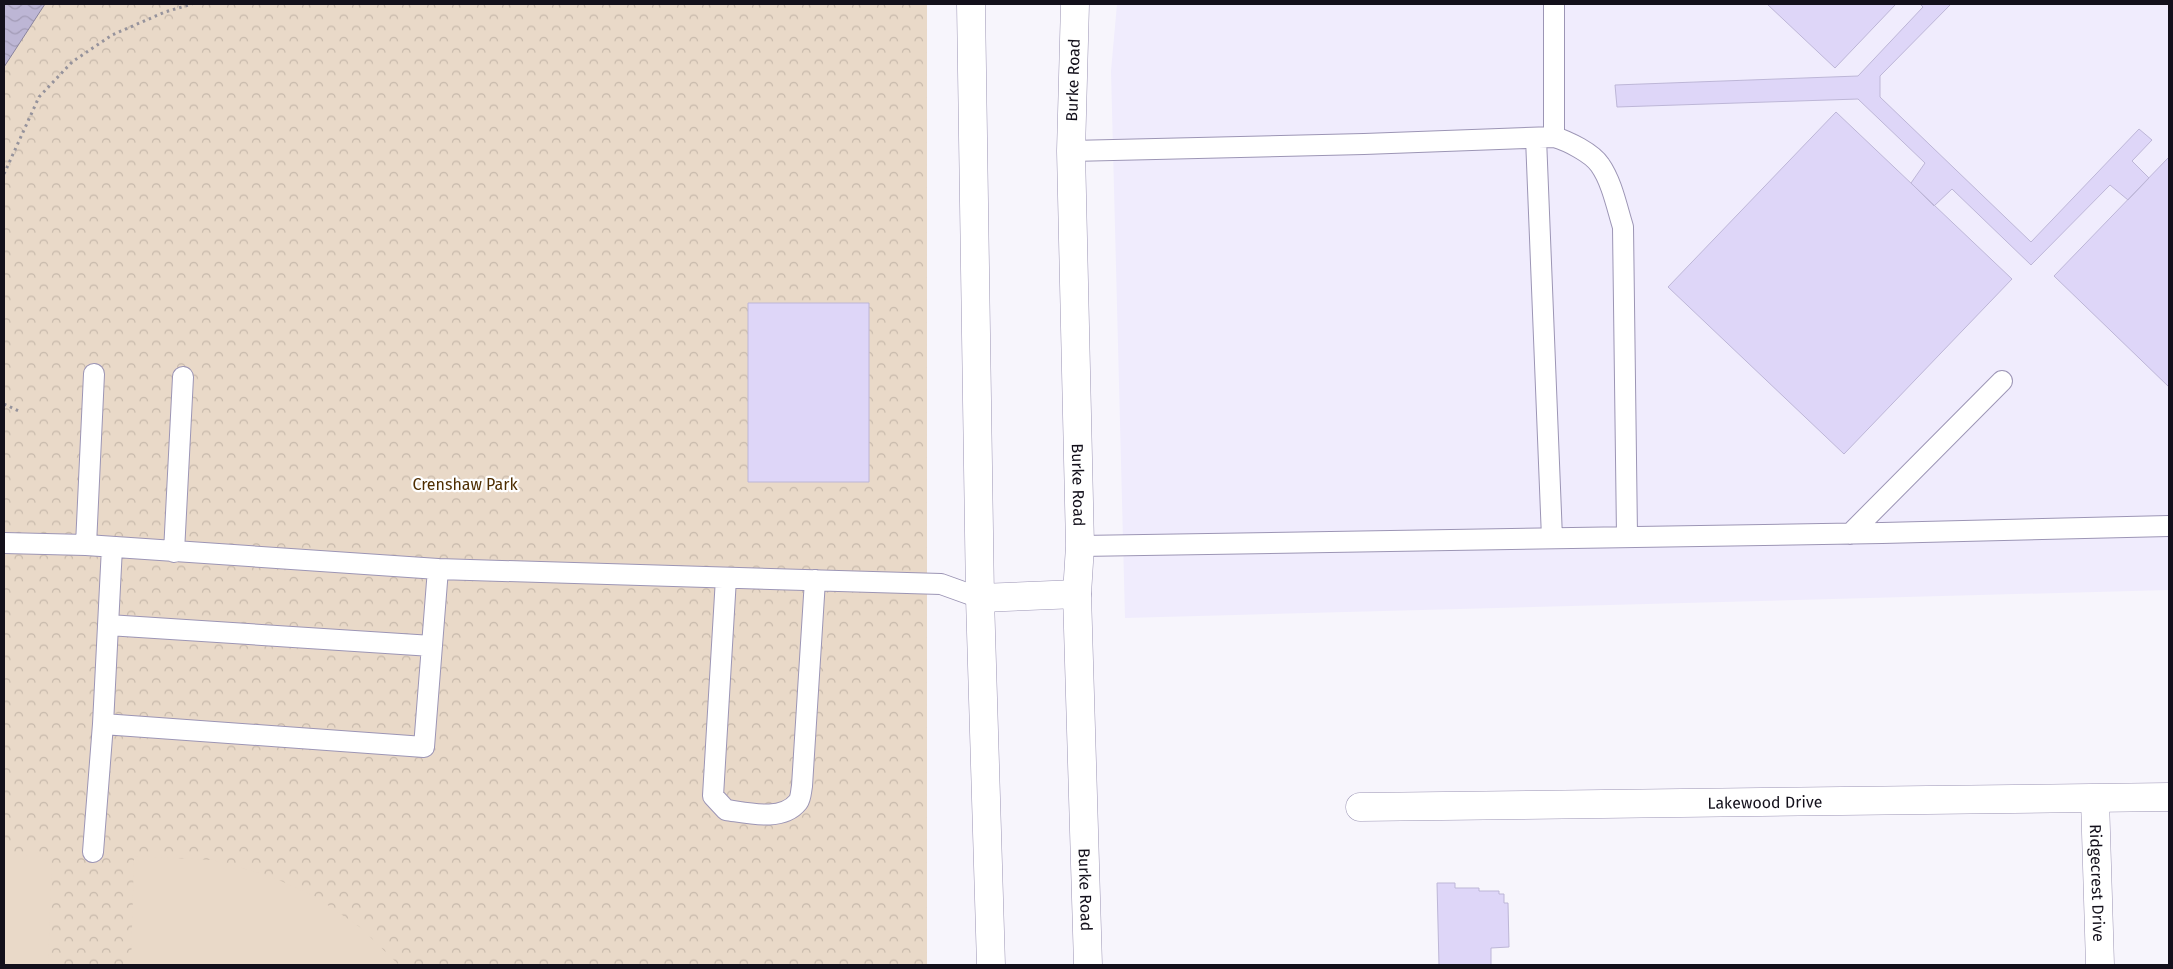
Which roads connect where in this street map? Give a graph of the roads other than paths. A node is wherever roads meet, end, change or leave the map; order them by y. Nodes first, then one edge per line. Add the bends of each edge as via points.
1 (971, 4) edge
2 (1075, 4) edge
3 (1554, 4) edge
4 (1545, 138) junction
5 (1070, 151) junction
6 (94, 374) dead end
7 (183, 377) dead end
8 (2002, 381) dead end
9 (2169, 526) edge
10 (1850, 534) junction
11 (1627, 536) junction
12 (1552, 538) junction
13 (4, 543) edge
14 (86, 545) junction
15 (1080, 546) junction
16 (112, 547) junction
17 (174, 552) junction
18 (438, 569) junction
19 (726, 578) junction
20 (815, 580) junction
21 (1077, 594) junction
22 (980, 598) junction
23 (108, 624) junction
24 (432, 646) junction
25 (103, 724) junction
26 (2169, 797) edge
27 (2095, 799) junction
28 (1360, 807) dead end
29 (93, 852) dead end
30 (991, 965) edge
31 (1088, 965) edge
32 (2100, 965) edge

1 - 22 main road
2 - 5 main road, Burke Road
3 - 4 lane
4 - 5 lane
4 - 11 lane via 1570,142 1600,164 1623,227
4 - 12 lane
5 - 15 main road, Burke Road
6 - 14 lane
7 - 17 lane
8 - 10 lane
9 - 10 lane
10 - 11 lane
11 - 12 lane
12 - 15 lane
13 - 14 lane
14 - 16 lane
15 - 21 main road, Burke Road
16 - 17 lane
16 - 23 lane
17 - 18 lane
18 - 19 lane
18 - 24 lane
19 - 20 lane
19 - 20 lane via 713,796 726,810 762,814 783,813 799,801
20 - 22 lane via 940,584
21 - 22 main road
21 - 31 main road, Burke Road
22 - 30 main road
23 - 24 lane
23 - 25 lane
24 - 25 lane via 424,747
25 - 29 lane
26 - 27 main road, Lakewood Drive
27 - 28 main road, Lakewood Drive
27 - 32 main road, Ridgecrest Drive

